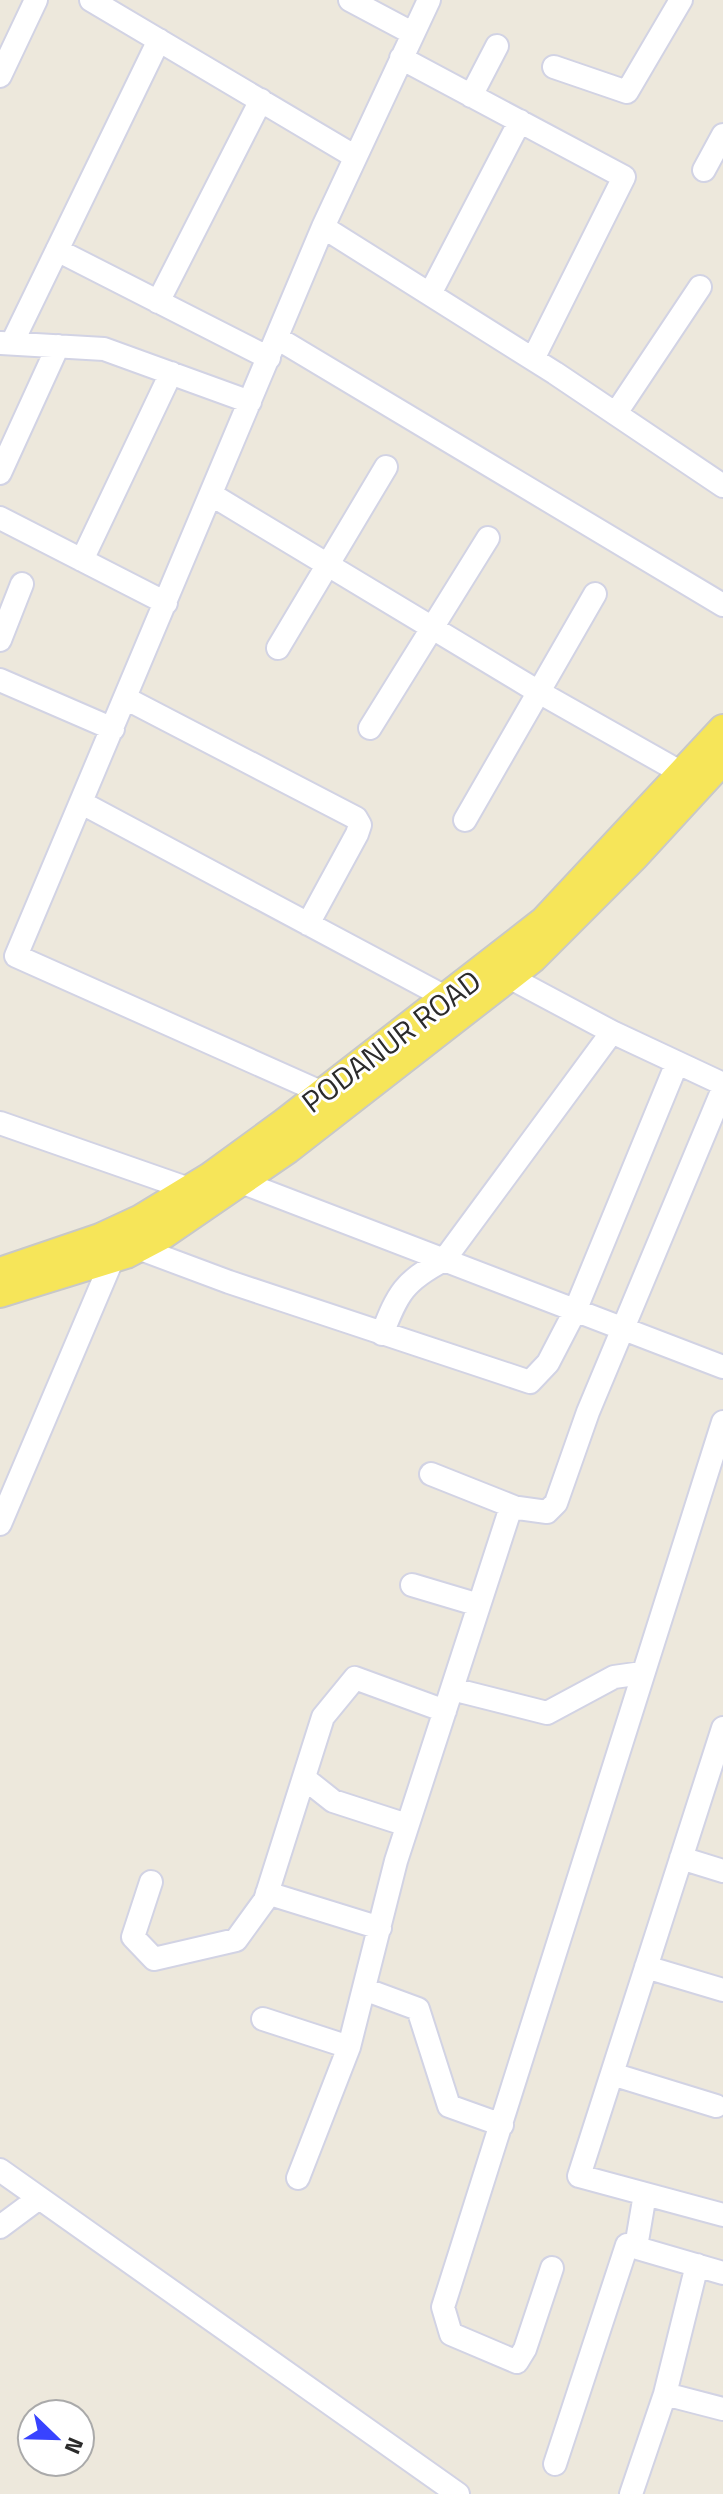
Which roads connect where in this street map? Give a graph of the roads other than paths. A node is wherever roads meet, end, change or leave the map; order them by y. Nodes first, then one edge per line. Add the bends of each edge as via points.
1 (36, 0) edge
2 (350, 0) edge
3 (429, 0) edge
4 (681, 0) edge
5 (95, 1) edge
6 (412, 33) junction
7 (159, 40) junction
8 (497, 46) dead end
9 (401, 58) junction
10 (554, 67) dead end
11 (0, 76) edge
12 (471, 96) junction
13 (261, 100) junction
14 (520, 121) junction
15 (723, 135) edge
16 (354, 156) junction
17 (704, 170) dead end
18 (323, 227) junction
19 (57, 250) junction
20 (700, 287) dead end
21 (430, 294) junction
22 (158, 302) junction
23 (6, 343) edge
24 (58, 346) junction
25 (273, 348) junction
26 (533, 359) junction
27 (171, 373) junction
28 (250, 402) junction
29 (616, 413) junction
30 (386, 467) dead end
31 (0, 473) edge
32 (723, 486) edge
33 (212, 495) junction
34 (0, 518) edge
35 (488, 538) dead end
36 (82, 560) junction
37 (328, 564) junction
38 (22, 584) dead end
39 (595, 594) dead end
40 (166, 603) junction
41 (723, 605) edge
42 (433, 627) junction
43 (0, 640) edge
44 (278, 648) dead end
45 (0, 680) edge
46 (537, 691) junction
47 (127, 699) junction
48 (370, 728) dead end
49 (113, 729) junction
50 (720, 745) edge
51 (692, 778) junction
52 (82, 803) junction
53 (465, 820) dead end
54 (308, 924) junction
55 (8, 953) edge
56 (509, 977) junction
57 (447, 998) junction
58 (612, 1032) junction
59 (677, 1063) junction
60 (723, 1086) edge
61 (323, 1093) junction
62 (0, 1123) edge
63 (234, 1173) junction
64 (189, 1189) junction
65 (126, 1253) junction
66 (444, 1260) junction
67 (0, 1272) edge
68 (0, 1293) edge
69 (575, 1311) junction
70 (622, 1328) junction
71 (382, 1334) junction
72 (723, 1367) edge
73 (723, 1422) edge
74 (431, 1474) dead end
75 (514, 1507) junction
76 (0, 1524) edge
77 (412, 1585) dead end
78 (479, 1605) junction
79 (642, 1673) junction
80 (448, 1700) junction
81 (723, 1728) edge
82 (719, 1752) edge
83 (304, 1778) junction
84 (407, 1825) junction
85 (681, 1858) junction
86 (723, 1871) edge
87 (151, 1882) dead end
88 (267, 1893) junction
89 (380, 1928) junction
90 (646, 1967) junction
91 (364, 1989) junction
92 (723, 1990) edge
93 (263, 2019) dead end
94 (349, 2047) junction
95 (612, 2074) junction
96 (716, 2106) dead end
97 (502, 2125) junction
98 (0, 2170) edge
99 (298, 2178) dead end
100 (645, 2194) junction
101 (39, 2198) junction
102 (723, 2215) edge
103 (0, 2227) edge
104 (636, 2247) junction
105 (697, 2265) junction
106 (552, 2268) dead end
107 (723, 2273) edge
108 (665, 2394) junction
109 (723, 2409) edge
110 (555, 2464) dead end
111 (638, 2490) edge
112 (458, 2494) edge

1 - 11 street
2 - 6 street
3 - 6 street
4 - 10 street via 627,92
5 - 7 street
6 - 9 street
7 - 13 street
7 - 19 street
8 - 12 street
9 - 12 street
9 - 16 street
12 - 14 street
13 - 16 street
13 - 22 street
14 - 21 street
14 - 26 street via 624,177
15 - 17 street
16 - 18 street
18 - 21 street
18 - 25 street
19 - 22 street
19 - 23 street
20 - 29 street
21 - 26 street
22 - 25 street
23 - 24 street
24 - 27 street via 104,349
24 - 31 street
25 - 28 street
25 - 41 street
26 - 29 street
27 - 28 street
27 - 36 street
28 - 33 street
29 - 32 street
30 - 37 street
33 - 37 street
33 - 40 street
34 - 36 street
35 - 42 street
36 - 40 street
37 - 42 street
37 - 44 street
38 - 43 street
39 - 46 street
40 - 47 street
42 - 46 street
42 - 48 street
45 - 49 street
46 - 51 street
46 - 53 street
47 - 49 street
47 - 54 street via 356,818 357,834
49 - 52 street
50 - 51 main road
51 - 56 main road via 572,920
51 - 57 main road, PODANUR ROAD via 544,921
52 - 54 street
52 - 55 street
54 - 57 street
55 - 61 street
56 - 58 street
56 - 63 main road
57 - 61 main road, PODANUR ROAD
58 - 59 street
58 - 66 street
59 - 60 street
59 - 69 street
60 - 70 street
61 - 63 main road, PODANUR ROAD
62 - 64 street
63 - 64 main road, PODANUR ROAD
63 - 65 main road
63 - 66 street
64 - 67 main road, PODANUR ROAD via 100,1238
65 - 68 main road
65 - 71 street
65 - 76 street
66 - 69 street
66 - 71 street via 413,1276
69 - 70 street
69 - 71 street via 548,1363 530,1382
70 - 72 street
70 - 75 street via 556,1503 547,1512
73 - 79 street
74 - 75 street
75 - 78 street
77 - 78 street
78 - 80 street
79 - 80 street via 614,1677 547,1713
79 - 97 street
80 - 83 street via 355,1678 323,1717
80 - 84 street
81 - 82 street
82 - 85 street
83 - 84 street via 333,1801
83 - 88 street
84 - 89 street
85 - 86 street
85 - 90 street
87 - 88 street via 133,1937 154,1959 236,1940
88 - 89 street
89 - 91 street
90 - 92 street
90 - 95 street
91 - 94 street
91 - 97 street via 418,2009 449,2106
93 - 94 street
94 - 99 street
95 - 96 street
95 - 100 street via 579,2176
97 - 106 street via 443,2307 451,2334 517,2362
98 - 101 street
100 - 102 street
100 - 104 street
101 - 103 street
101 - 112 street
104 - 105 street
104 - 110 street via 627,2245
105 - 107 street
105 - 108 street
108 - 109 street
108 - 111 street

